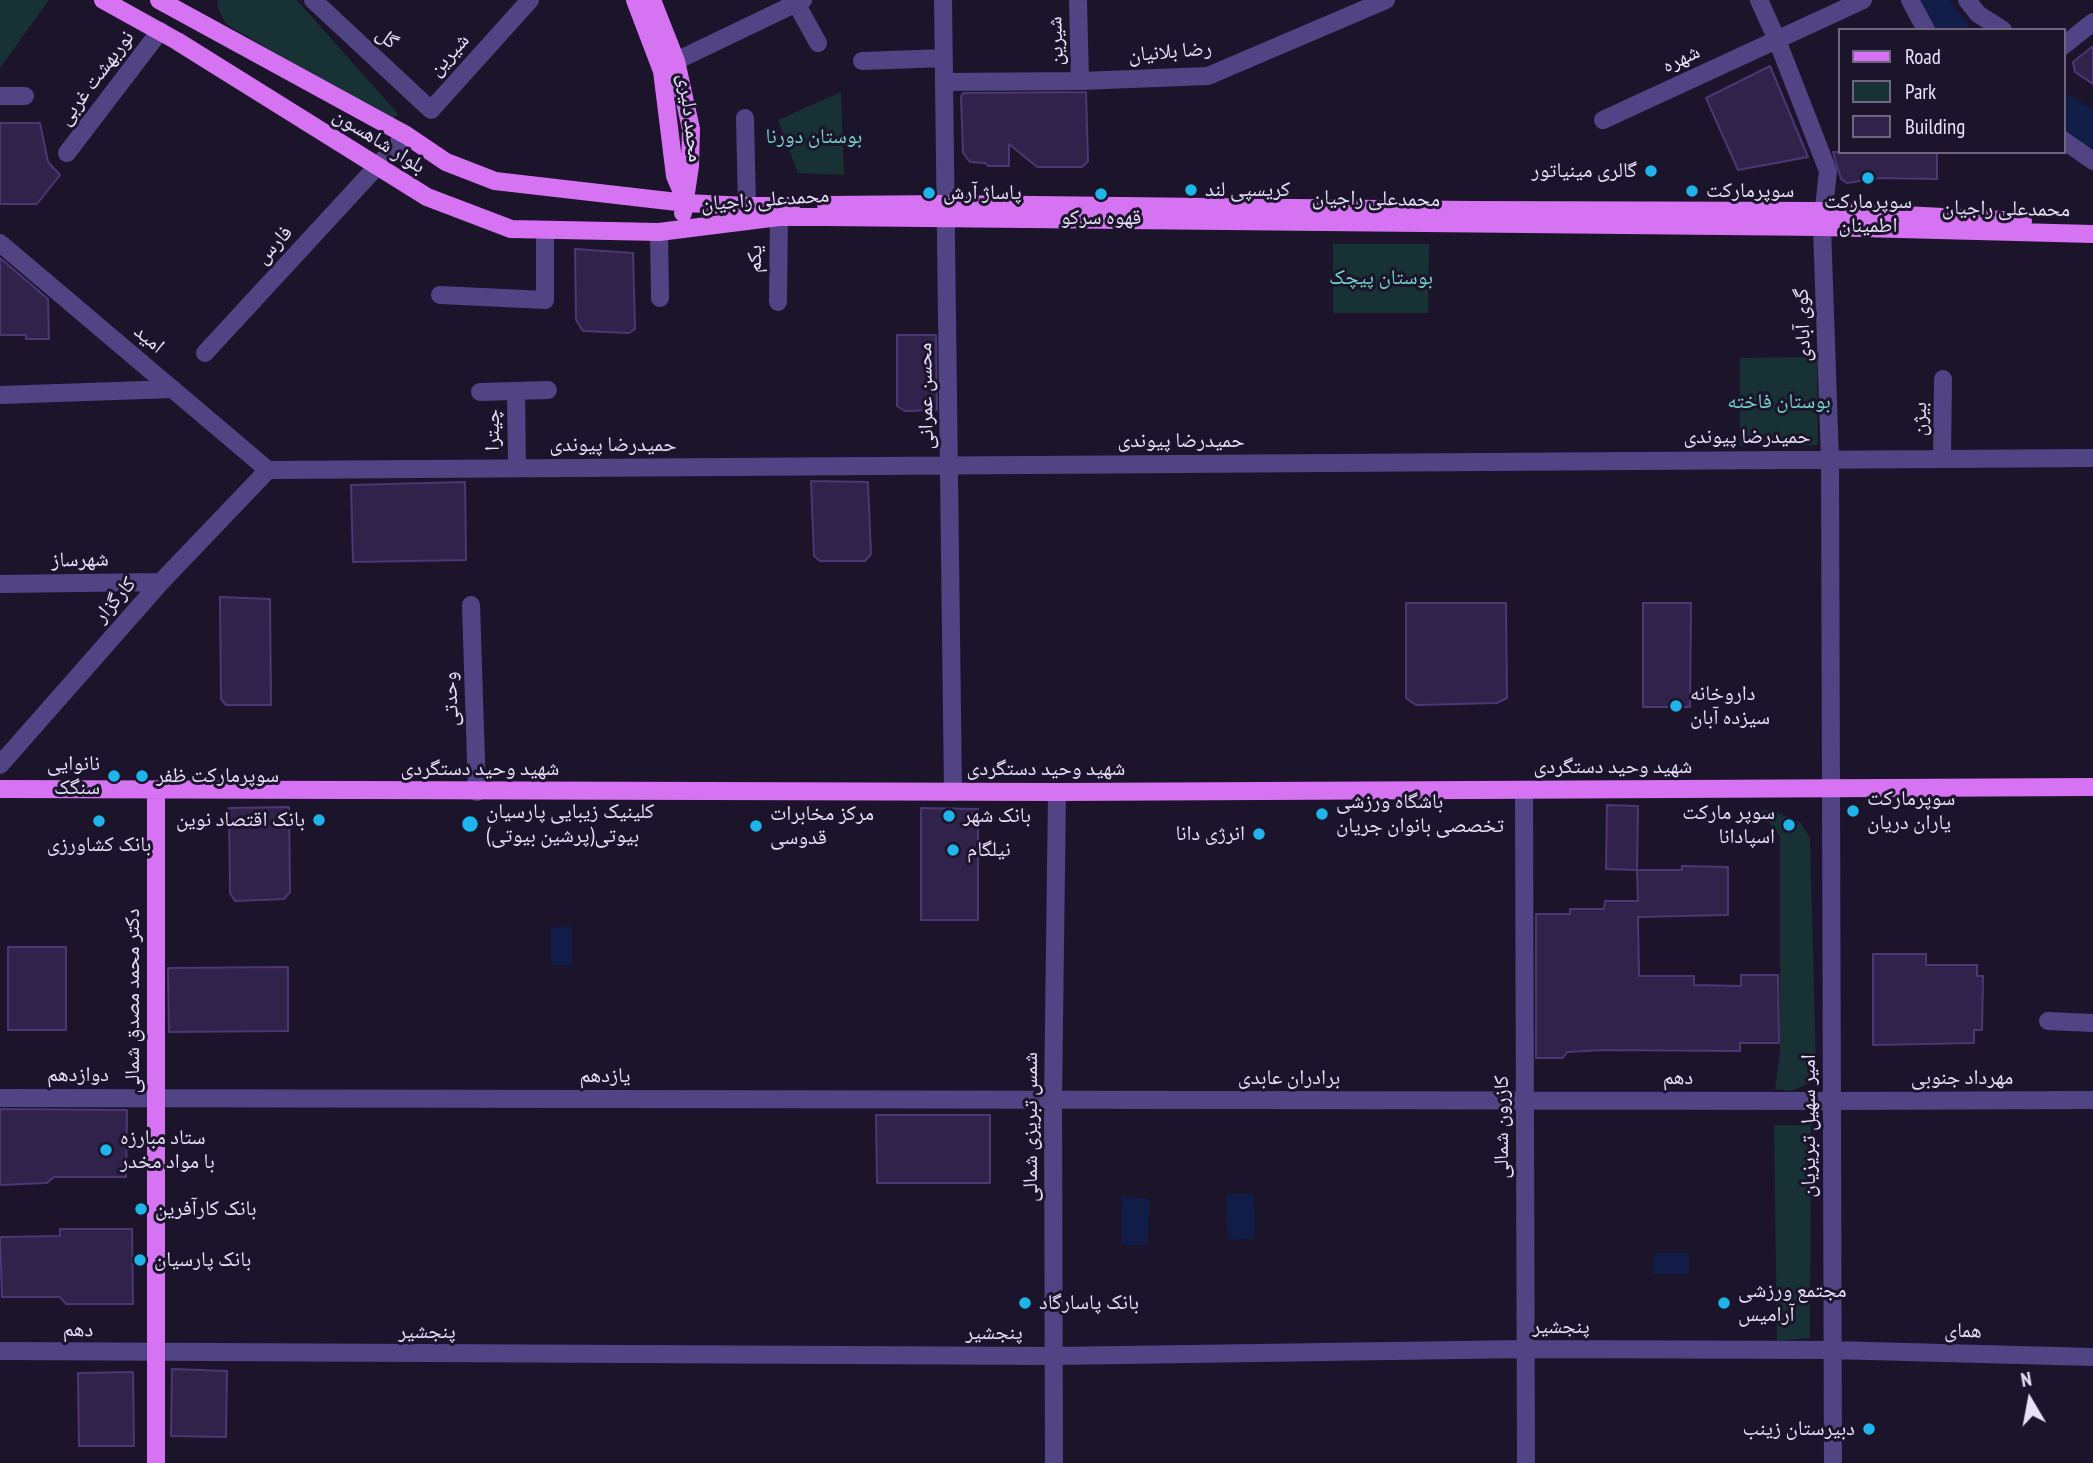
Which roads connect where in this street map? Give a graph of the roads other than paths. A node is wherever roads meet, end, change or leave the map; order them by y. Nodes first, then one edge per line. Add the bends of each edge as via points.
1 (103, 0) edge
2 (313, 0) edge
3 (530, 0) edge
4 (635, 0) edge
5 (652, 0) edge
6 (943, 0) edge
7 (1077, 0) edge
8 (1386, 0) edge
9 (1759, 0) edge
10 (1863, 0) edge
11 (1910, 0) edge
12 (1967, 0) edge
13 (800, 1) edge
14 (171, 3) edge
15 (2093, 22) edge
16 (1925, 28) edge
17 (2000, 28) edge
18 (160, 31) junction
19 (1777, 40) junction
20 (818, 43) dead end
21 (2065, 44) edge
22 (944, 58) junction
23 (676, 61) junction
24 (862, 61) dead end
25 (1080, 81) junction
26 (945, 82) junction
27 (0, 96) edge
28 (25, 96) dead end
29 (430, 110) joint
30 (746, 118) dead end
31 (1604, 120) dead end
32 (406, 135) junction
33 (2065, 141) edge
34 (67, 153) dead end
35 (2093, 160) edge
36 (377, 167) junction
37 (686, 202) junction
38 (747, 206) junction
39 (946, 211) junction
40 (779, 217) junction
41 (1823, 219) junction
42 (2093, 224) edge
43 (679, 229) junction
44 (545, 230) junction
45 (659, 232) junction
46 (2093, 234) edge
47 (0, 243) edge
48 (440, 295) dead end
49 (660, 298) dead end
50 (778, 302) dead end
51 (205, 353) dead end
52 (1943, 379) dead end
53 (173, 389) junction
54 (548, 390) dead end
55 (516, 391) junction
56 (480, 392) dead end
57 (0, 395) edge
58 (2093, 458) edge
59 (1830, 459) junction
60 (1942, 459) junction
61 (949, 465) junction
62 (517, 468) junction
63 (268, 470) junction
64 (161, 582) junction
65 (0, 584) edge
66 (471, 604) dead end
67 (0, 765) edge
68 (2093, 787) edge
69 (0, 789) edge
70 (1832, 789) junction
71 (156, 790) junction
72 (1524, 790) junction
73 (477, 792) junction
74 (953, 792) junction
75 (1058, 792) junction
76 (2048, 1021) dead end
77 (2093, 1023) edge
78 (0, 1098) edge
79 (156, 1098) junction
80 (1054, 1100) junction
81 (2093, 1100) edge
82 (1525, 1101) junction
83 (1831, 1101) junction
84 (1526, 1349) junction
85 (1832, 1350) junction
86 (0, 1351) edge
87 (156, 1354) junction
88 (1054, 1356) junction
89 (2093, 1357) edge
90 (156, 1463) edge
91 (1054, 1463) edge
92 (1526, 1463) edge
93 (1833, 1463) edge

1 - 18 main road, بلوار شاهسون
2 - 29 street, گل
3 - 29 street, شیرین
4 - 37 main road, محمد دلیری via 663,71 675,176
5 - 23 main road, محمد دلیری
6 - 22 street, محسن عمرانی
7 - 25 street, شیرین
8 - 25 street, رضا بلانیان via 1208,76
9 - 19 street, گوی آبادی
10 - 19 street, شهره
11 - 16 street
12 - 17 street via 1978,14
13 - 20 street
13 - 23 street
14 - 32 main road, بلوار شاهسون
15 - 21 street
18 - 34 street, نوربهشت غربی
18 - 36 main road, بلوار شاهسون
19 - 31 street, شهره
19 - 41 street, گوی آبادی via 1828,171
22 - 24 street
22 - 26 street, محسن عمرانی
23 - 37 main road, محمد دلیری via 691,129
25 - 26 street, رضا بلانیان
26 - 39 street, محسن عمرانی
27 - 28 street
30 - 38 street
32 - 36 street, فارس
32 - 37 main road, بلوار شاهسون via 446,162 495,181
33 - 35 street
36 - 44 main road, بلوار شاهسون via 427,197 511,229
36 - 51 street, فارس
37 - 38 main road, محمدعلی راجیان
37 - 43 main road
38 - 39 main road, محمدعلی راجیان
39 - 40 main road, محمدعلی راجیان
39 - 41 main road, محمدعلی راجیان
39 - 61 street, محسن عمرانی
40 - 43 main road, محمدعلی راجیان
40 - 50 street, یکم
41 - 42 main road, محمدعلی راجیان
41 - 46 main road, محمدعلی راجیان
41 - 59 street, گوی آبادی
43 - 45 main road, محمدعلی راجیان
44 - 45 main road, بلوار شاهسون
44 - 48 street via 545,300
45 - 49 street
47 - 53 street, امید
52 - 60 street, بیژن
53 - 57 street
53 - 63 street, امید
54 - 55 street, چیترا
55 - 56 street, چیترا
55 - 62 street, چیترا
58 - 60 street, حمیدرضا پیوندی
59 - 60 street, حمیدرضا پیوندی
59 - 61 street, حمیدرضا پیوندی
59 - 70 street, گوی آبادی
61 - 62 street, حمیدرضا پیوندی
61 - 74 street, محسن عمرانی
62 - 63 street, حمیدرضا پیوندی
63 - 64 street, کارگزار
64 - 65 street, شهرساز
64 - 67 street, کارگزار
66 - 73 street, وحدتی
68 - 70 main road, شهید وحید دستگردی
69 - 71 main road, شهید وحید دستگردی
70 - 72 main road, شهید وحید دستگردی
70 - 83 street, امیر سهیل تبریزیان
71 - 73 main road, شهید وحید دستگردی
71 - 79 main road, دکتر محمد مصدق شمالی
72 - 75 main road, شهید وحید دستگردی
72 - 82 street, کازرون شمالی
73 - 74 main road, شهید وحید دستگردی
74 - 75 main road, شهید وحید دستگردی
75 - 80 street, شمس تبریزی شمالی
76 - 77 street
78 - 79 street, دوازدهم
79 - 80 street, یازدهم
79 - 87 main road, دکتر محمد مصدق شمالی
80 - 82 street, برادران عابدی
80 - 88 street, شمس تبریزی شمالی
81 - 83 street, مهرداد جنوبی
82 - 83 street, دهم
82 - 84 street, کازرون شمالی
83 - 85 street, امیر سهیل تبریزیان
84 - 85 street, پنجشیر
84 - 88 street, پنجشیر
84 - 92 street, کازرون شمالی
85 - 89 street, همای
85 - 93 street, امیر سهیل تبریزیان
86 - 87 street, دهم
87 - 88 street, پنجشیر
87 - 90 main road, دکتر محمد مصدق شمالی
88 - 91 street, شمس تبریزی شمالی

